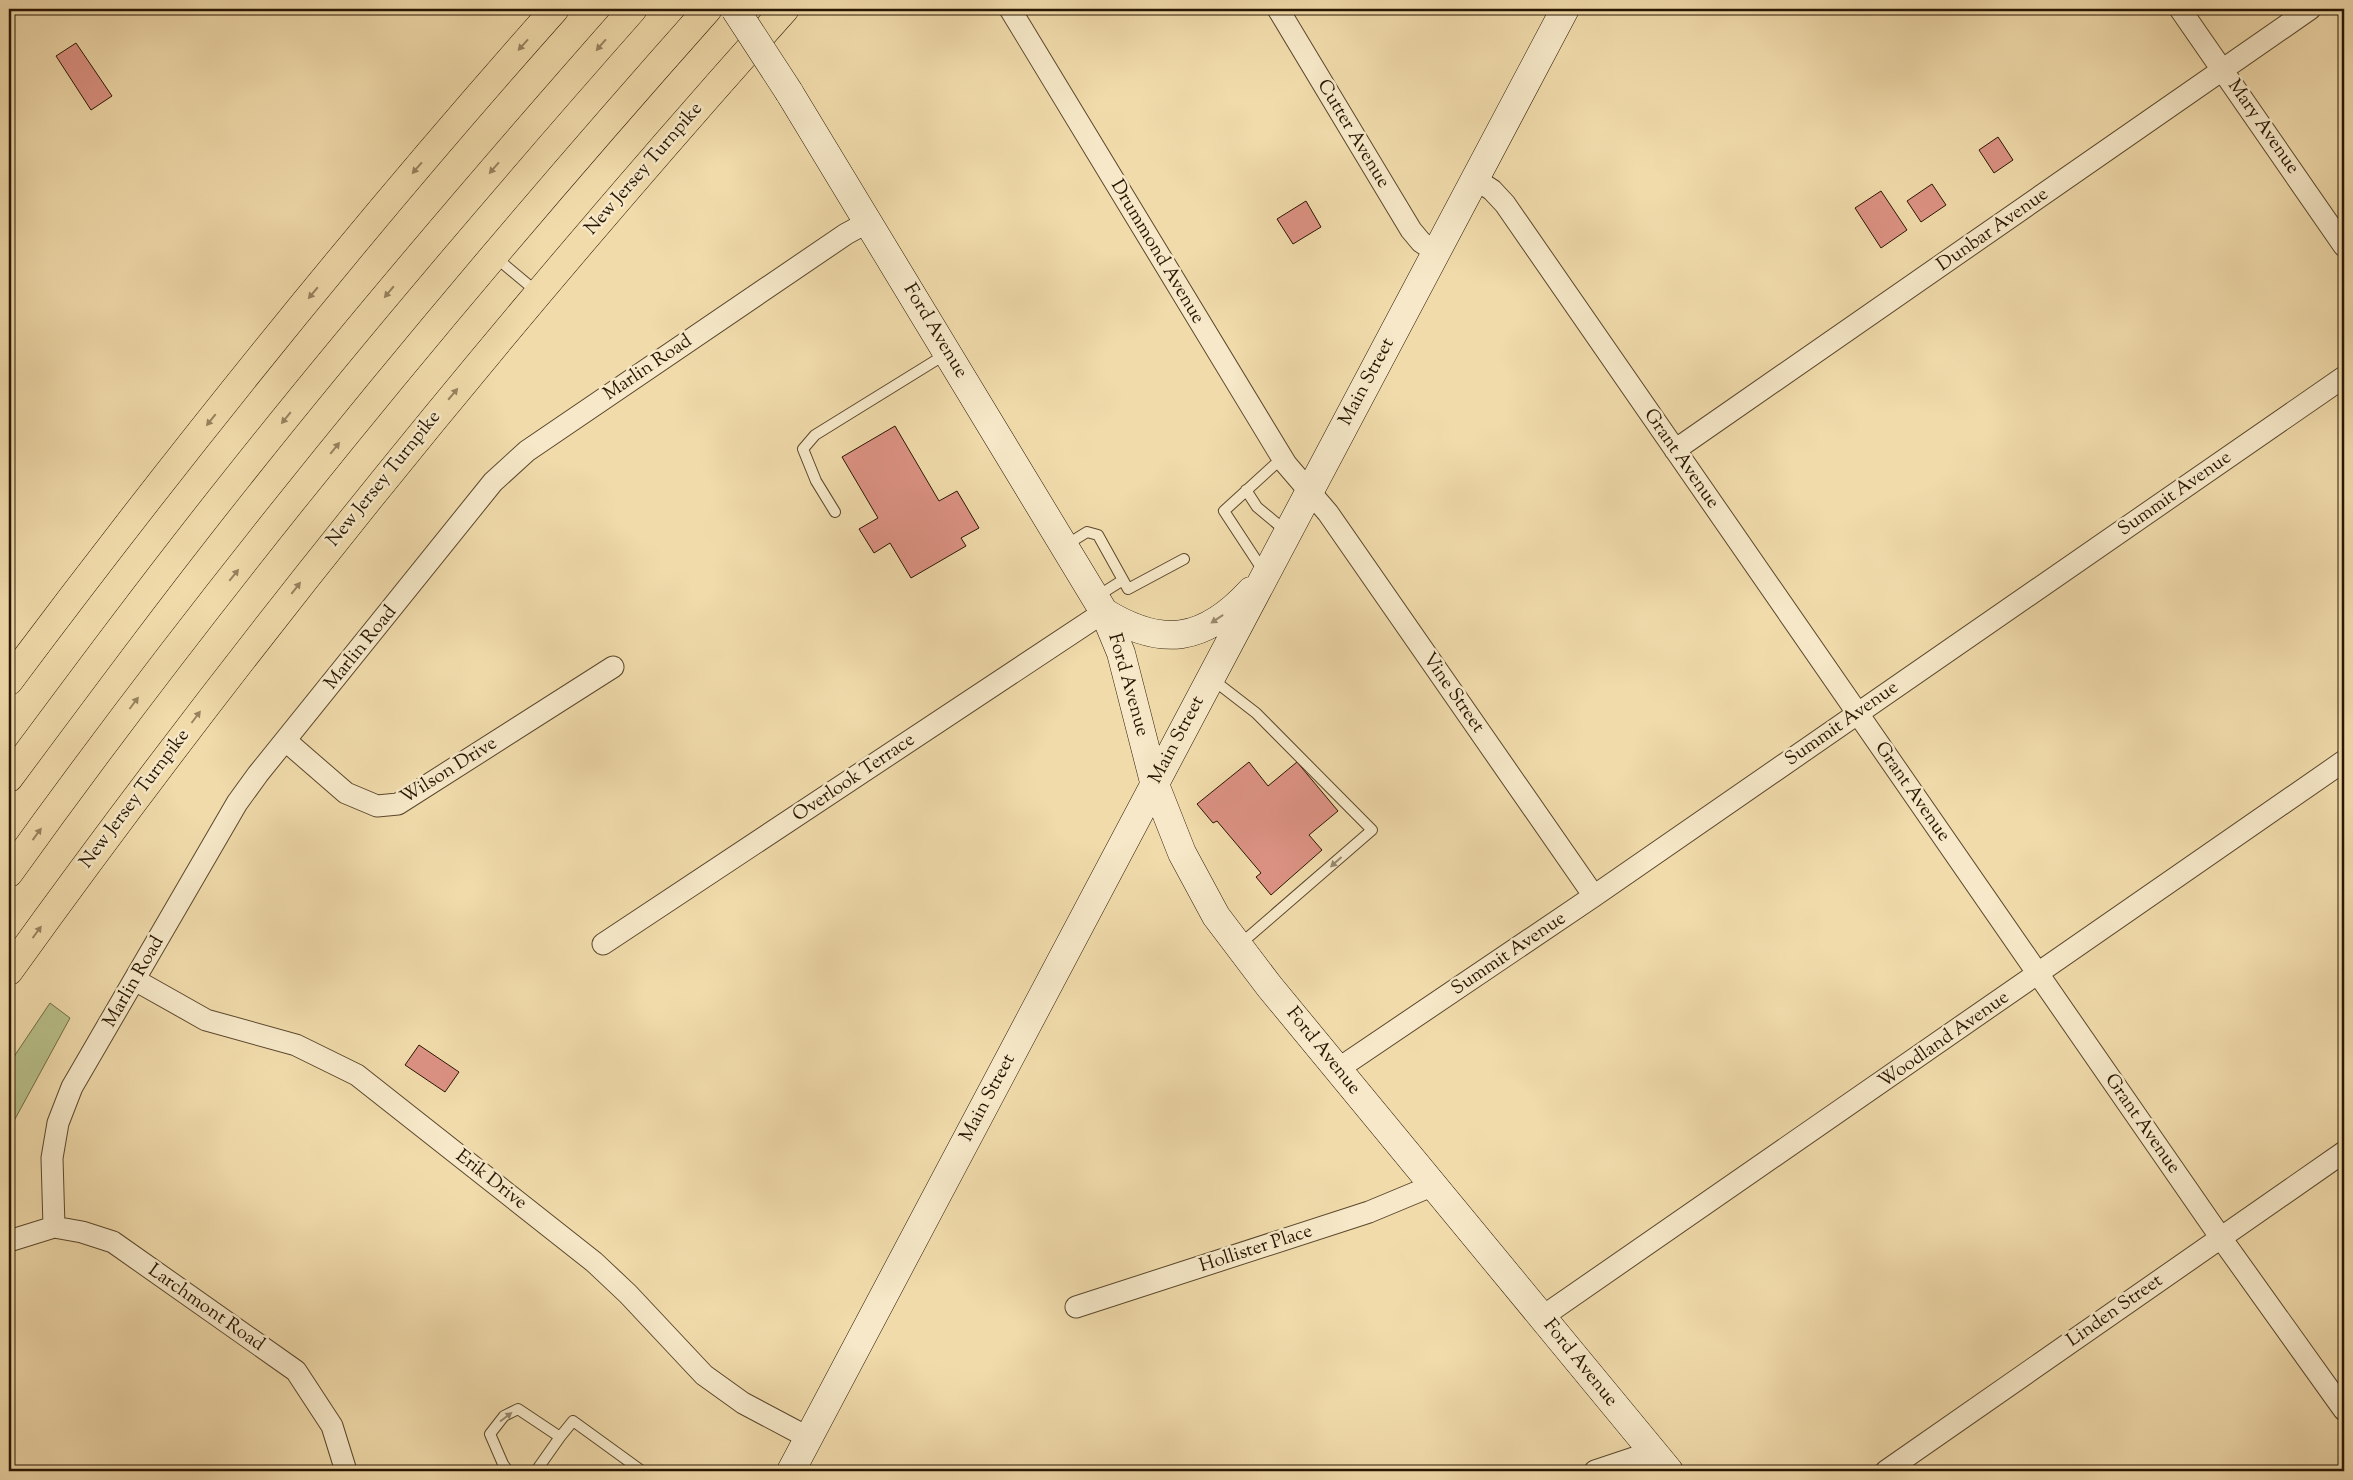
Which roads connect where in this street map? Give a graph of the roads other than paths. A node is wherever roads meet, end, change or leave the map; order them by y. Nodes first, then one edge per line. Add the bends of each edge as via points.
1 (555, 9) edge
2 (633, 9) edge
3 (708, 9) edge
4 (735, 9) edge
5 (785, 9) edge
6 (1010, 9) edge
7 (1278, 9) edge
8 (1565, 9) edge
9 (2180, 9) edge
10 (2310, 9) edge
11 (2223, 69) junction
12 (1475, 179) junction
13 (868, 222) junction
14 (2344, 246) edge
15 (1436, 252) junction
16 (494, 256) junction
17 (537, 293) junction
18 (948, 353) junction
19 (2344, 377) edge
20 (1675, 450) junction
21 (1282, 458) junction
22 (1246, 490) junction
23 (1310, 491) junction
24 (835, 512) dead end
25 (1288, 533) junction
26 (1065, 546) junction
27 (1184, 559) dead end
28 (1266, 575) junction
29 (1123, 580) junction
30 (1100, 604) junction
31 (613, 667) dead end
32 (1211, 678) junction
33 (9, 681) edge
34 (1857, 713) junction
35 (286, 741) junction
36 (2344, 761) edge
37 (9, 778) edge
38 (1154, 782) junction
39 (9, 873) edge
40 (1594, 896) junction
41 (603, 944) dead end
42 (1238, 946) junction
43 (9, 971) edge
44 (2039, 974) junction
45 (135, 980) junction
46 (1338, 1070) junction
47 (2344, 1152) edge
48 (1434, 1185) junction
49 (54, 1227) junction
50 (2221, 1238) junction
51 (9, 1241) edge
52 (1076, 1307) dead end
53 (1542, 1317) junction
54 (2344, 1410) edge
55 (560, 1437) junction
56 (809, 1438) junction
57 (1661, 1461) edge
58 (346, 1471) edge
59 (508, 1471) edge
60 (536, 1471) edge
61 (642, 1471) edge
62 (792, 1471) edge
63 (1595, 1471) edge
64 (1886, 1471) edge

1 -> 33 highway via 292,319
2 -> 37 highway via 442,229 244,469
3 - 16 highway
4 - 13 main road, Ford Avenue, bridge
5 - 17 highway, New Jersey Turnpike
6 - 21 street, Drummond Avenue
7 - 15 street, Cutter Avenue via 1411,230
8 - 12 main road, Main Street
9 - 11 street, Mary Avenue
10 - 11 street, Dunbar Avenue
11 - 14 street, Mary Avenue
11 - 20 street, Dunbar Avenue
12 - 15 main road, Main Street
12 - 20 street, Grant Avenue via 1505,204
13 - 18 main road, Ford Avenue
13 - 35 street, Marlin Road via 527,451 493,482
15 - 23 main road, Main Street
16 - 17 lane
39 -> 16 highway via 164,663 393,375
43 -> 17 highway, New Jersey Turnpike via 216,690 337,536
18 - 24 lane via 815,435 803,449 816,481
18 - 26 main road, Ford Avenue
19 - 34 street, Summit Avenue
20 - 34 street, Grant Avenue
21 - 22 lane
21 - 23 street, Drummond Avenue
22 - 25 lane via 1257,507
22 - 28 lane via 1224,511
23 - 25 main road, Main Street
23 - 40 street, Vine Street
25 - 28 main road, Main Street
26 - 29 lane via 1087,532 1098,535
26 - 30 main road, Ford Avenue
27 - 29 lane via 1128,589
28 -> 30 main road via 1220,617 1180,636 1144,632
28 - 32 main road, Main Street
29 - 30 lane
30 - 38 main road, Ford Avenue via 1121,653
30 - 41 street, Overlook Terrace
31 - 35 street, Wilson Drive via 398,804 377,806 346,793
32 - 38 main road, Main Street
32 -> 42 lane via 1256,713 1372,830
34 - 40 street, Summit Avenue
34 - 44 street, Grant Avenue
35 - 45 street, Marlin Road via 237,803
36 - 44 street, Woodland Avenue
38 - 42 main road, Ford Avenue via 1194,879
38 - 56 main road, Main Street
40 - 46 street, Summit Avenue
42 - 46 main road, Ford Avenue
44 - 50 street, Grant Avenue
44 - 53 street, Woodland Avenue
45 - 49 street, Marlin Road via 72,1087 58,1123 52,1158
45 - 56 street, Erik Drive via 206,1020 296,1045 358,1075 594,1262 722,1390
46 - 48 main road, Ford Avenue
47 - 50 street, Linden Street
48 - 52 street, Hollister Place via 1369,1212
48 - 53 main road, Ford Avenue
49 - 51 street, Larchmont Road
49 - 58 street, Larchmont Road via 113,1242 296,1372 332,1426
50 - 54 street, Grant Avenue
50 - 64 street, Linden Street
53 - 57 main road, Ford Avenue
59 -> 55 lane via 490,1434 504,1416 518,1409
55 - 60 lane
55 - 61 lane via 573,1421
56 - 62 main road, Main Street
57 - 63 street

